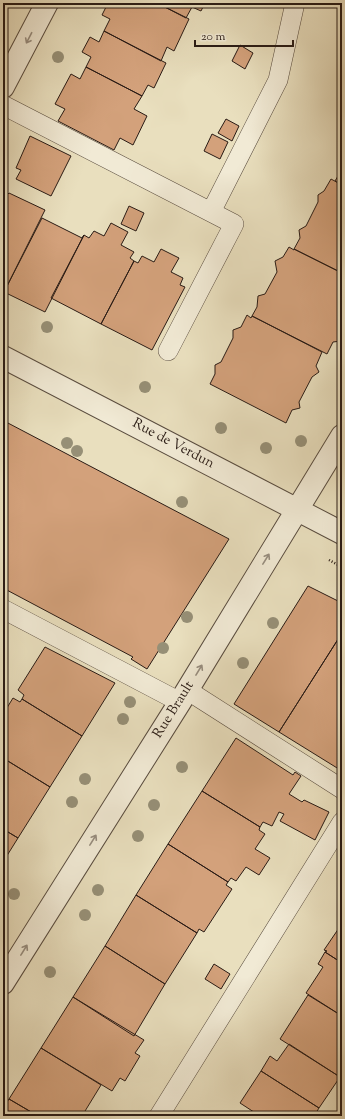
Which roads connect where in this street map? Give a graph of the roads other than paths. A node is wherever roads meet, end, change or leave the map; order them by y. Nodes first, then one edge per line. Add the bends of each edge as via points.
1 (46, 3) edge
2 (295, 3) edge
3 (3, 87) edge
4 (3, 105) edge
5 (211, 212) junction
6 (168, 351) dead end
7 (3, 357) edge
8 (342, 436) edge
9 (298, 510) junction
10 (342, 533) edge
11 (3, 609) edge
12 (183, 696) junction
13 (342, 789) edge
14 (342, 822) edge
15 (3, 983) edge
16 (159, 1116) edge

1 -> 3 street
2 - 5 lane via 278,80
4 - 5 lane
5 - 6 lane via 234,224
7 - 9 street, Rue de Verdun
8 - 9 street, Rue Brault
9 - 10 street, Rue de Verdun
12 -> 9 street, Rue Brault
11 - 12 lane
12 - 13 lane
15 -> 12 street, Rue Brault
14 - 16 lane

